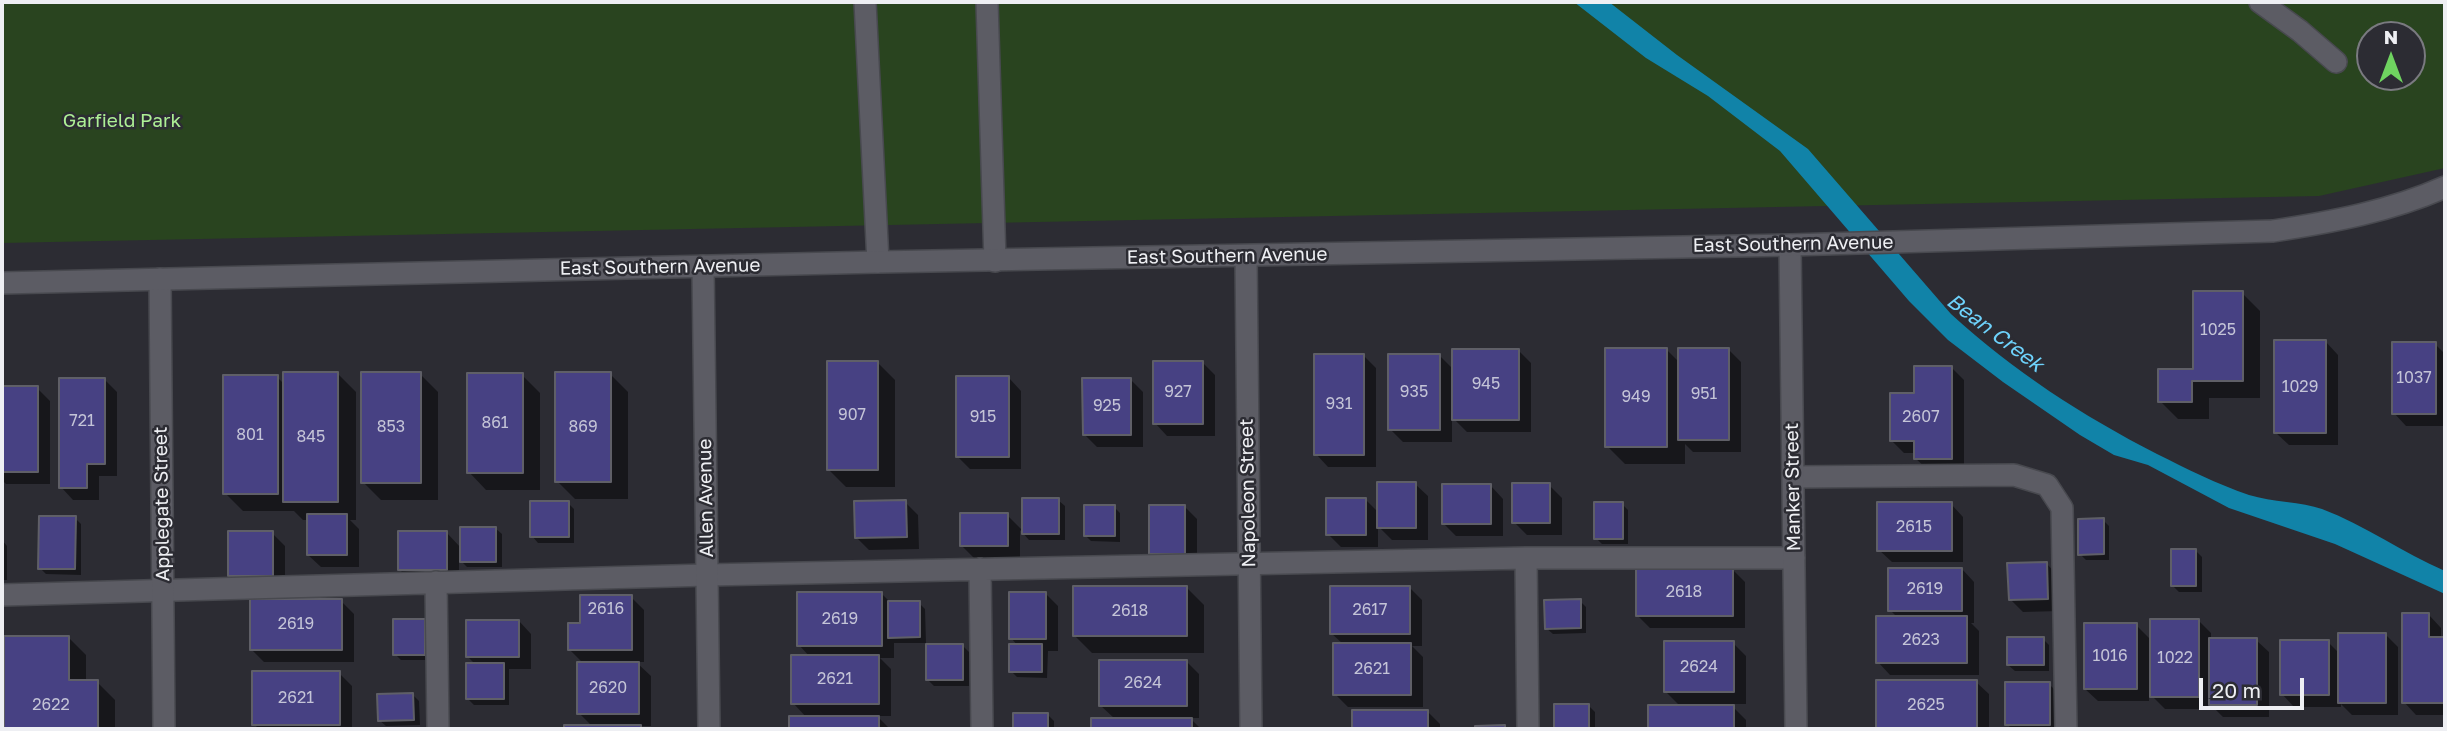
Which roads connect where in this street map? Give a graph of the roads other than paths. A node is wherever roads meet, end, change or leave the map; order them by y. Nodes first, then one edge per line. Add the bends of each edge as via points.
1 (865, 2) edge
2 (986, 2) edge
3 (2260, 2) edge
4 (2336, 62) dead end
5 (2445, 187) edge
6 (1790, 245) junction
7 (1246, 256) junction
8 (995, 261) junction
9 (878, 262) junction
10 (704, 266) junction
11 (160, 279) junction
12 (2, 283) edge
13 (1793, 477) junction
14 (1526, 558) junction
15 (1794, 558) junction
16 (1249, 562) junction
17 (980, 569) junction
18 (707, 575) junction
19 (436, 582) junction
20 (163, 590) junction
21 (2, 595) edge
22 (164, 729) edge
23 (438, 729) edge
24 (709, 729) edge
25 (982, 729) edge
26 (1251, 729) edge
27 (1528, 729) edge
28 (1796, 729) edge
29 (2066, 729) edge

1 - 9 street
2 - 8 street
3 - 4 street
5 - 6 street, East Southern Avenue via 2386,208 2273,230
6 - 7 street, East Southern Avenue
6 - 13 street, Manker Street
7 - 8 street, East Southern Avenue
7 - 16 street, Napoleon Street
8 - 9 street, East Southern Avenue
9 - 10 street, East Southern Avenue
10 - 11 street, East Southern Avenue
10 - 18 street, Allen Avenue
11 - 12 street, East Southern Avenue
11 - 20 street, Applegate Street
13 - 15 street, Manker Street
13 - 29 street via 2014,475 2047,485 2062,508
14 - 15 street
14 - 16 street
14 - 27 street
15 - 28 street, Manker Street
16 - 17 street
16 - 26 street, Napoleon Street
17 - 18 street
17 - 25 street
18 - 19 street
18 - 24 street, Allen Avenue
19 - 20 street
19 - 23 street
20 - 21 street
20 - 22 street, Applegate Street

